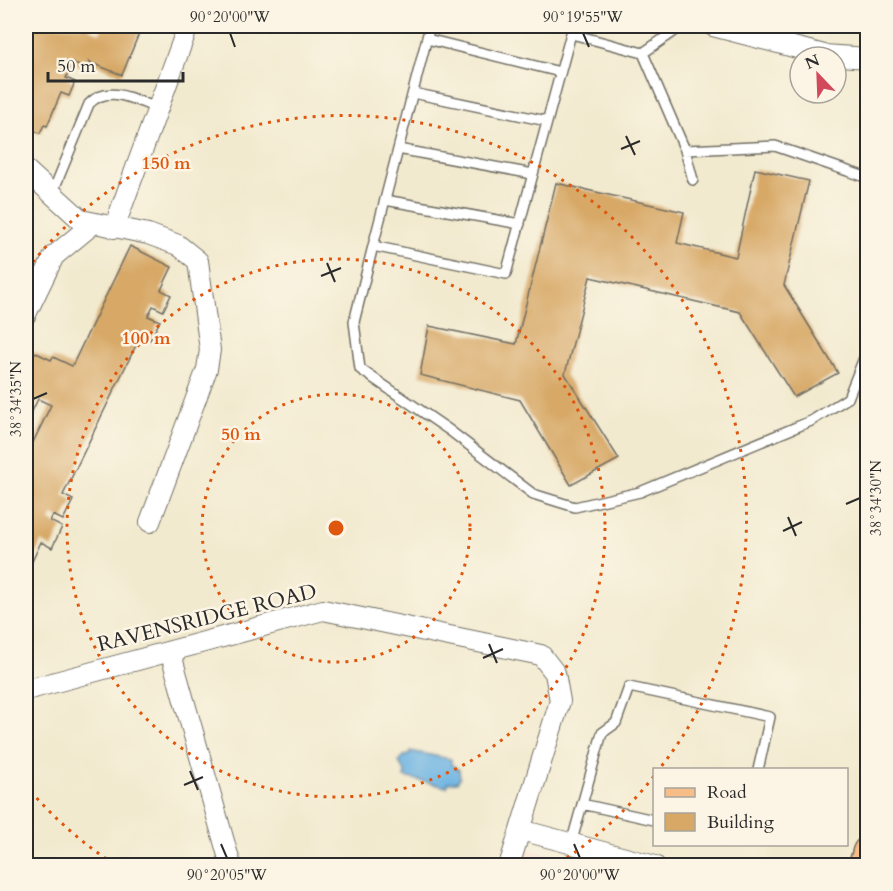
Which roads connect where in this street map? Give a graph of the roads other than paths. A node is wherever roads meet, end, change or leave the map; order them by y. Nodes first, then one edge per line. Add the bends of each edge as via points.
1 (188, 26) edge
2 (430, 26) edge
3 (682, 26) edge
4 (713, 26) edge
5 (572, 30) edge
6 (427, 39) junction
7 (788, 47) edge
8 (643, 53) junction
9 (848, 58) edge
10 (867, 58) edge
11 (848, 65) edge
12 (560, 72) junction
13 (867, 73) edge
14 (413, 93) junction
15 (159, 109) junction
16 (547, 121) junction
17 (398, 149) junction
18 (685, 150) junction
19 (26, 170) edge
20 (533, 174) junction
21 (867, 178) edge
22 (693, 180) dead end
23 (52, 194) junction
24 (385, 200) junction
25 (94, 223) junction
26 (520, 224) junction
27 (114, 228) junction
28 (373, 246) junction
29 (26, 314) edge
30 (867, 348) edge
31 (150, 522) dead end
32 (170, 651) junction
33 (26, 690) edge
34 (758, 768) edge
35 (582, 804) junction
36 (653, 820) edge
37 (521, 830) junction
38 (572, 844) junction
39 (867, 852) edge
40 (231, 866) edge
41 (509, 866) edge
42 (655, 866) edge
43 (864, 866) edge

1 - 15 street
2 - 6 lane
3 - 8 lane
4 - 7 street
5 - 8 lane
5 - 12 lane
6 - 12 lane
6 - 14 lane
8 - 18 lane
9 - 10 street
11 - 13 street
12 - 16 lane
14 - 16 lane
14 - 17 lane
15 - 23 lane via 118,93 94,98
15 - 27 street
16 - 20 lane
17 - 20 lane
17 - 24 lane
18 - 21 lane via 775,146
18 - 22 lane
19 - 23 street
20 - 26 lane
23 - 25 street via 81,220
24 - 26 lane
24 - 28 lane
25 - 27 street
25 - 29 street via 54,256
26 - 28 lane via 506,274
27 - 31 street via 178,245 198,261 205,305 210,350 207,369
28 - 30 lane via 354,322 360,369 533,494 575,507 640,492 811,421 848,398
32 - 33 street, RAVENSRIDGE ROAD
32 - 37 street, RAVENSRIDGE ROAD via 323,610 541,655 555,673 560,701
32 - 40 street
34 - 35 lane via 770,717 629,687 616,723 602,733
35 - 36 lane
35 - 38 lane
37 - 38 street
37 - 41 street, RAVENSRIDGE ROAD
38 - 42 street
39 - 43 main road

